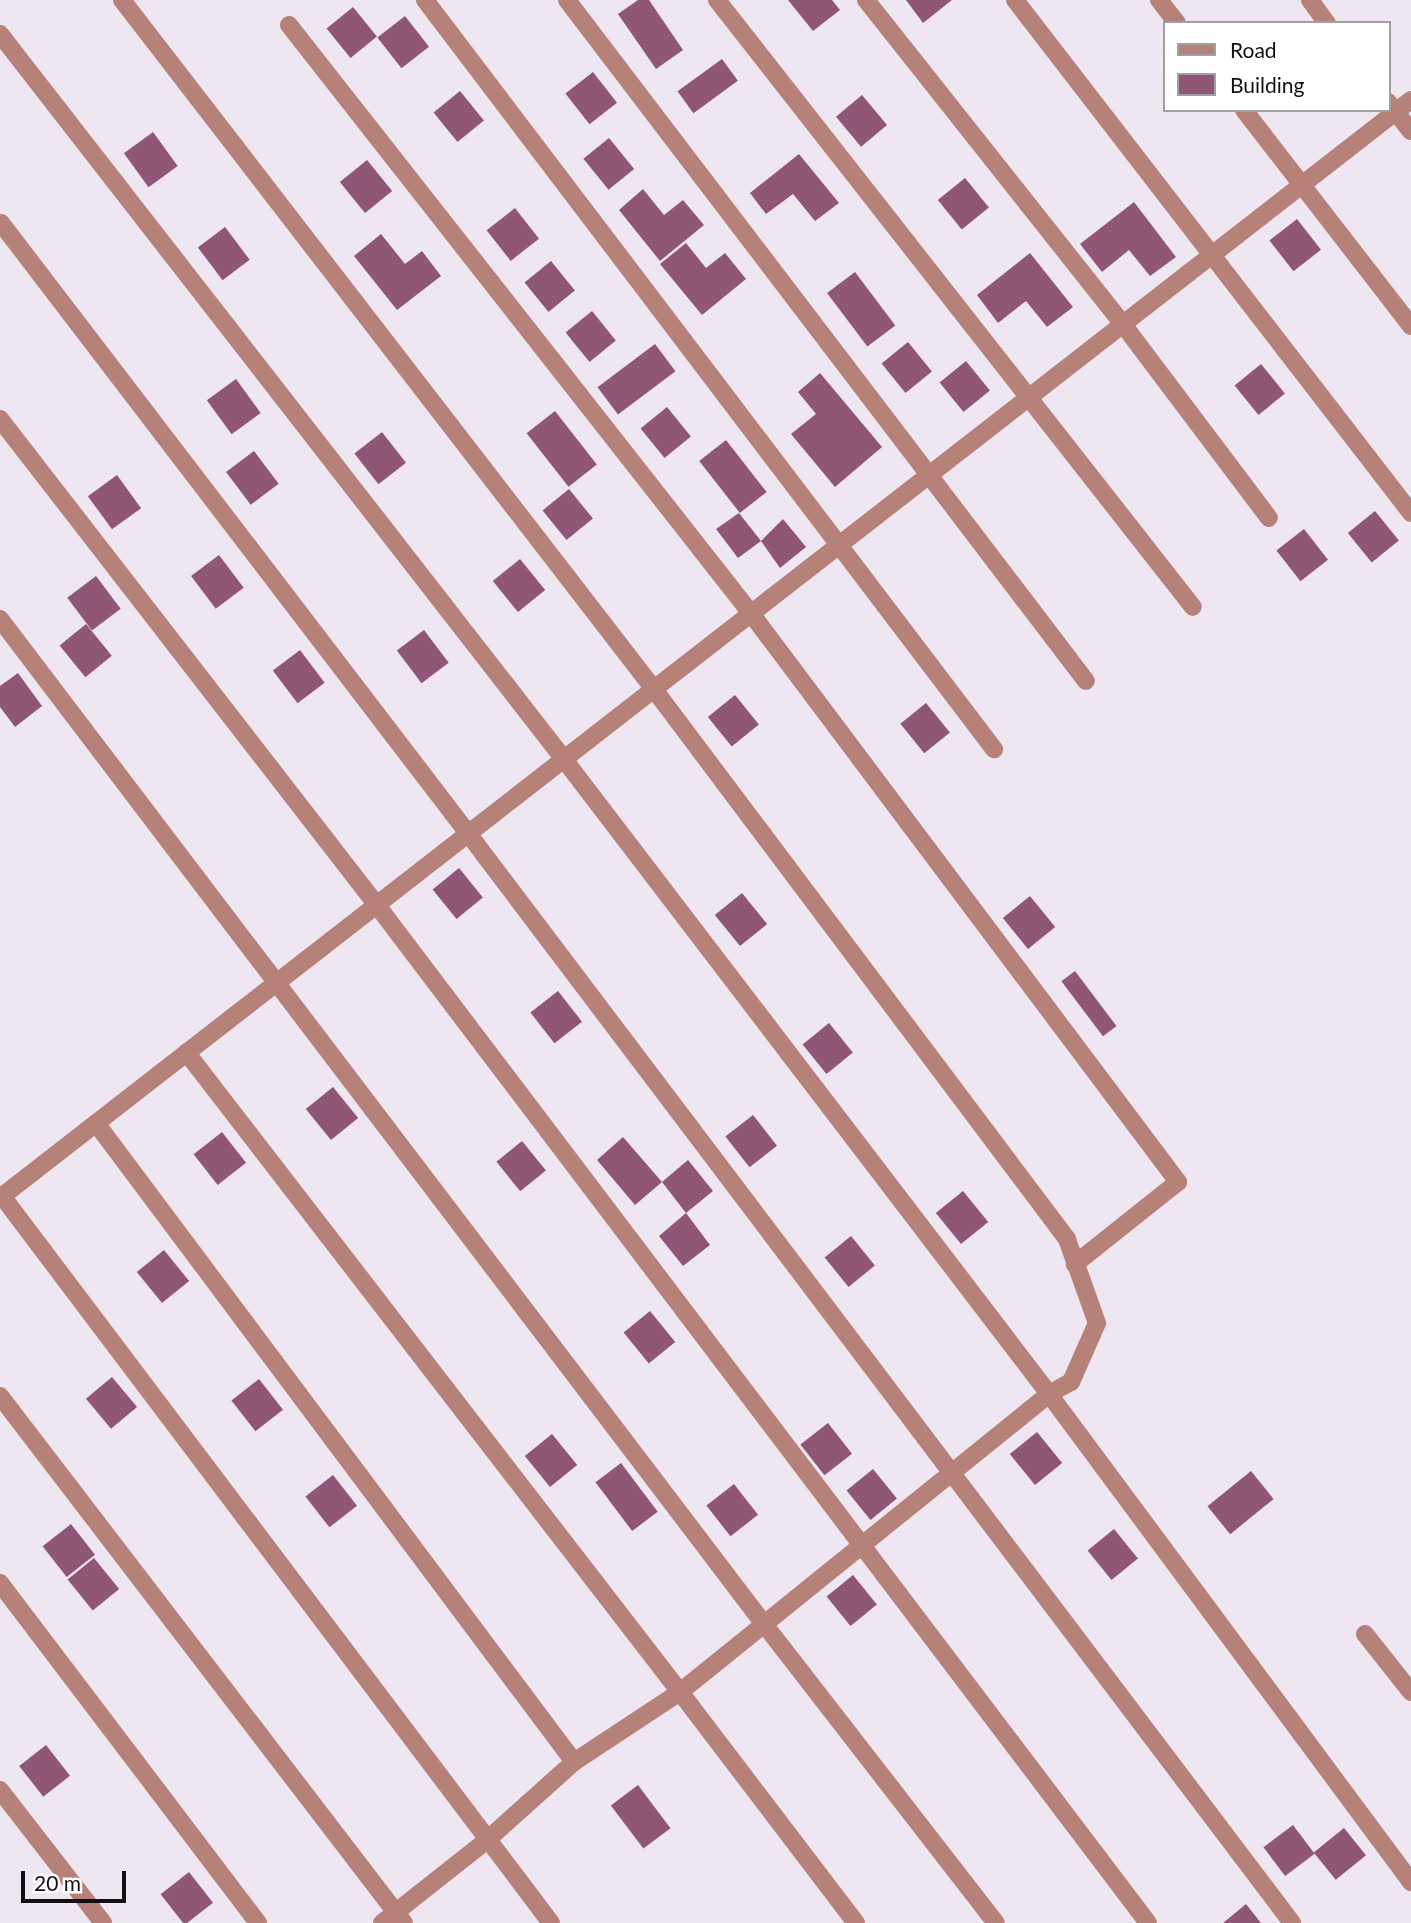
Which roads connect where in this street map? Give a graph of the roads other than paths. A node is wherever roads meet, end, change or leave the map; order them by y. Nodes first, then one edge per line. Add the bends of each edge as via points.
1 (122, 0) edge
2 (425, 0) edge
3 (567, 0) edge
4 (717, 0) edge
5 (866, 0) edge
6 (1015, 0) edge
7 (1159, 0) edge
8 (1310, 0) edge
9 (1175, 21) edge
10 (1326, 21) edge
11 (289, 25) dead end
12 (0, 34) edge
13 (1411, 100) edge
14 (1392, 107) edge
15 (1246, 112) edge
16 (1386, 112) edge
17 (1411, 131) edge
18 (1302, 186) junction
19 (1, 223) edge
20 (1210, 255) junction
21 (1122, 323) junction
22 (1411, 326) edge
23 (1029, 396) junction
24 (0, 419) edge
25 (930, 473) junction
26 (1411, 513) edge
27 (1269, 518) dead end
28 (839, 544) junction
29 (1193, 607) dead end
30 (750, 612) junction
31 (0, 619) edge
32 (1086, 681) dead end
33 (653, 688) junction
34 (994, 749) dead end
35 (563, 758) junction
36 (467, 832) junction
37 (376, 904) junction
38 (277, 981) junction
39 (186, 1052) junction
40 (96, 1123) junction
41 (1, 1197) edge
42 (1075, 1264) junction
43 (1049, 1394) junction
44 (0, 1396) edge
45 (952, 1473) junction
46 (860, 1547) junction
47 (0, 1583) edge
48 (764, 1625) junction
49 (1365, 1634) dead end
50 (680, 1692) junction
51 (1411, 1692) edge
52 (574, 1762) junction
53 (0, 1790) edge
54 (487, 1840) junction
55 (1411, 1882) edge
56 (394, 1920) edge
57 (103, 1923) edge
58 (258, 1923) edge
59 (551, 1923) edge
60 (856, 1923) edge
61 (996, 1923) edge
62 (1148, 1923) edge
63 (1292, 1923) edge

1 - 33 street
2 - 28 street
3 - 25 street
4 - 23 street
5 - 21 street
6 - 20 street
7 - 9 street
8 - 10 street
11 - 30 street
12 - 35 street
13 - 14 street
14 - 17 street
15 - 18 street
16 - 18 street
18 - 20 street
18 - 22 street
19 - 36 street
20 - 21 street
20 - 26 street
21 - 23 street
21 - 27 street
23 - 25 street
23 - 29 street
24 - 37 street
25 - 28 street
25 - 32 street
28 - 30 street
28 - 34 street
30 - 33 street
30 - 42 street via 1178,1182
31 - 38 street
33 - 35 street
33 - 42 street via 1067,1240
35 - 36 street
35 - 43 street
36 - 37 street
36 - 45 street
37 - 38 street
37 - 46 street
38 - 39 street
38 - 48 street
39 - 40 street
39 - 50 street
40 - 41 street
40 - 52 street
41 - 54 street
42 - 43 street via 1097,1323 1071,1382
43 - 45 street
43 - 55 street
44 - 56 street
45 - 46 street
45 - 63 street
46 - 48 street
46 - 62 street
47 - 58 street
48 - 50 street
48 - 61 street
49 - 51 street
50 - 52 street
50 - 60 street
52 - 54 street
53 - 57 street
54 - 56 street
54 - 59 street

